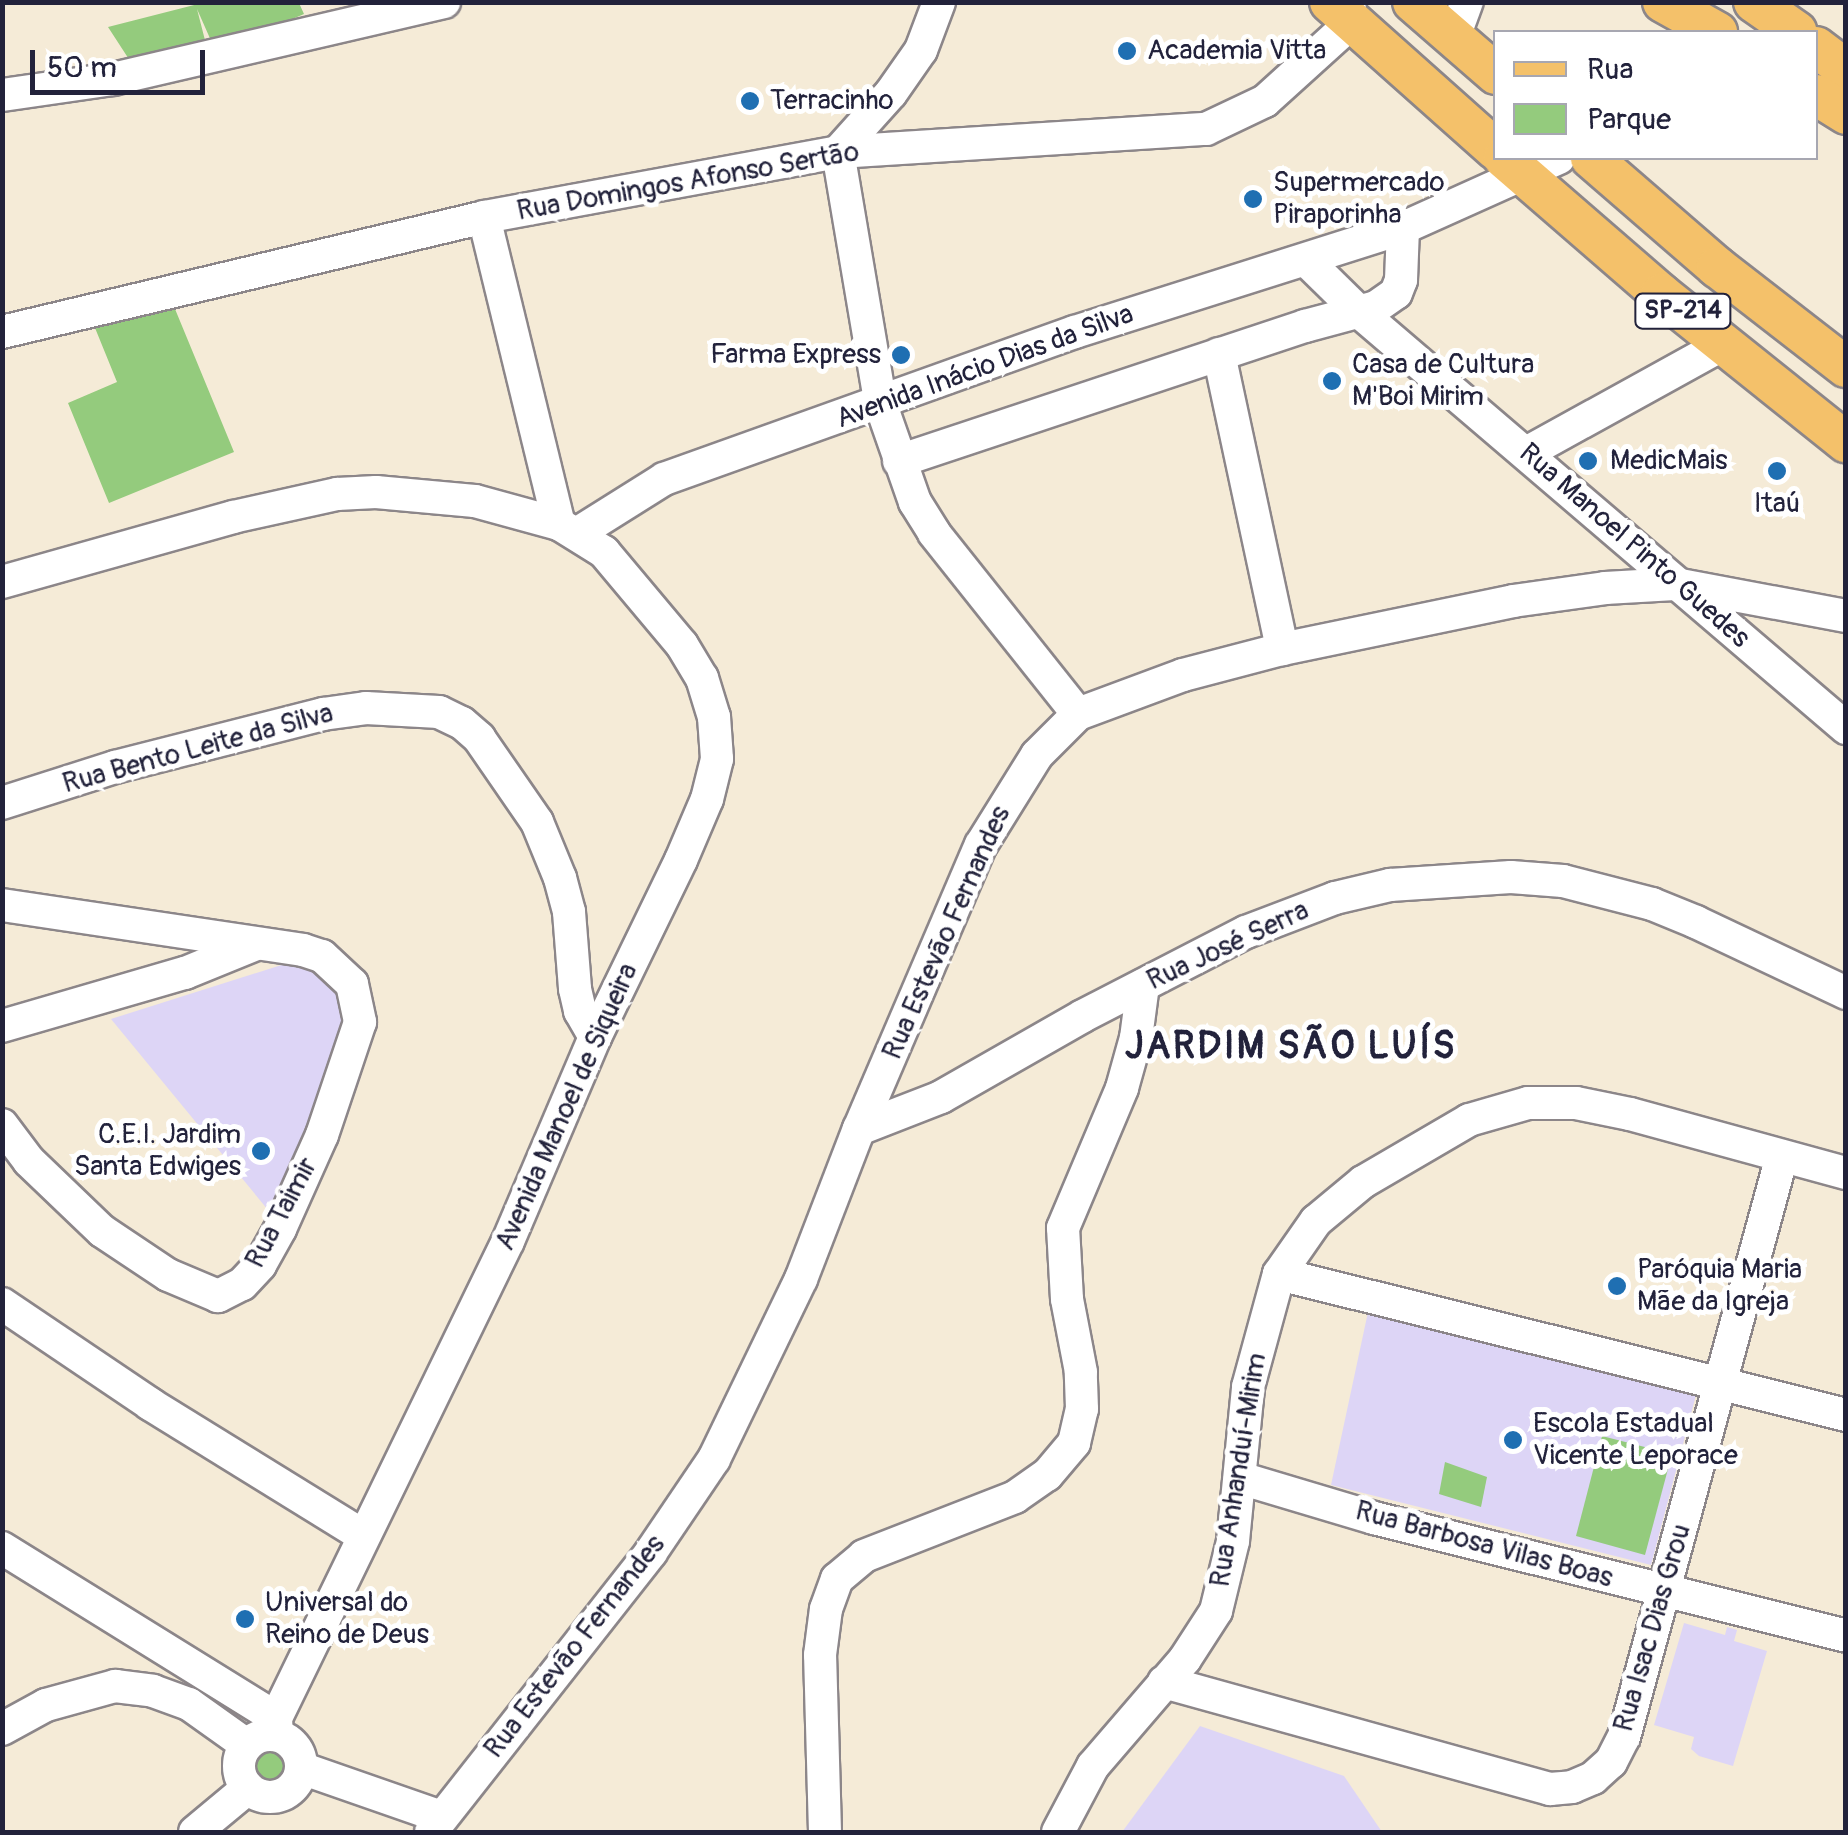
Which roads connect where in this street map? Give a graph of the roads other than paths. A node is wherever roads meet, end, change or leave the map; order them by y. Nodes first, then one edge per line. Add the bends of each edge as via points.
1 (444, 2) edge
2 (939, 2) edge
3 (1413, 2) edge
4 (1662, 2) edge
5 (1754, 2) edge
6 (1343, 10) edge
7 (1460, 20) edge
8 (1713, 30) edge
9 (1794, 30) edge
10 (1818, 49) edge
11 (1493, 70) edge
12 (1846, 70) edge
13 (2, 95) edge
14 (1818, 96) edge
15 (1846, 114) edge
16 (1493, 137) edge
17 (838, 152) junction
18 (1520, 160) edge
19 (1593, 160) edge
20 (484, 218) junction
21 (1403, 228) junction
22 (1306, 260) junction
23 (1356, 310) junction
24 (2, 332) edge
25 (1724, 344) junction
26 (1220, 354) junction
27 (1846, 368) edge
28 (881, 405) junction
29 (1846, 442) edge
30 (1528, 452) junction
31 (899, 461) junction
32 (569, 529) junction
33 (2, 582) edge
34 (1674, 584) junction
35 (1775, 602) junction
36 (1846, 616) edge
37 (1282, 649) junction
38 (1782, 675) junction
39 (1078, 714) junction
40 (1846, 728) edge
41 (2, 803) edge
42 (2, 905) edge
43 (256, 944) junction
44 (1143, 984) junction
45 (1846, 994) edge
46 (2, 1026) edge
47 (595, 1037) junction
48 (2, 1125) edge
49 (859, 1130) junction
50 (1782, 1156) junction
51 (1846, 1173) edge
52 (1279, 1274) junction
53 (2, 1304) edge
54 (1718, 1383) junction
55 (1846, 1415) edge
56 (1240, 1478) junction
57 (364, 1536) junction
58 (2, 1548) edge
59 (1666, 1592) junction
60 (1846, 1636) edge
61 (1164, 1682) junction
62 (2, 1729) edge
63 (266, 1732) junction
64 (301, 1768) junction
65 (248, 1788) junction
66 (437, 1825) edge
67 (195, 1832) edge
68 (825, 1832) edge
69 (1058, 1832) edge

1 - 13 street via 113,79
2 - 17 street via 921,50
3 - 7 main road
4 - 8 main road
5 - 9 main road
6 - 16 main road, SP-214
6 - 17 street, Rua Domingos Afonso Sertão via 1265,100 1206,129
7 - 11 main road
10 - 12 main road
14 - 15 main road
17 - 20 street, Rua Domingos Afonso Sertão
17 - 28 street
18 - 21 street, Avenida Inácio Dias da Silva
18 - 25 main road, SP-214
19 - 27 main road, SP-214
20 - 24 street, Rua Domingos Afonso Sertão
20 - 32 street
21 - 22 street, Avenida Inácio Dias da Silva
21 - 23 street via 1404,270 1396,293 1376,307
22 - 23 street, Rua Manoel Pinto Guedes
22 - 28 street, Avenida Inácio Dias da Silva via 1075,332
23 - 26 street
23 - 30 street, Rua Manoel Pinto Guedes
25 - 29 main road, SP-214
25 - 30 street
26 - 31 street
26 - 37 street
28 - 31 street
28 - 32 street, Avenida Inácio Dias da Silva via 664,479
30 - 34 street, Rua Manoel Pinto Guedes
31 - 39 street via 934,532
32 - 33 street via 432,494 337,494
32 - 47 street, Avenida Manoel de Siqueira via 604,552 640,589 692,661 714,717 716,759 707,799
34 - 35 street, Rua Estevão Fernandes
34 - 37 street, Rua Estevão Fernandes via 1512,601
34 - 38 street, Rua Manoel Pinto Guedes
35 - 36 street, Rua Estevão Fernandes
35 - 38 street, Rua Manoel Pinto Guedes via 1771,644
37 - 39 street, Rua Estevão Fernandes via 1183,675
38 - 40 street, Rua Manoel Pinto Guedes
39 - 49 street, Rua Estevão Fernandes via 1037,756 981,845
41 - 47 street, Rua Bento Leite da Silva via 324,714 366,708 439,712 479,738 537,822 569,912 580,1011
42 - 43 street
43 - 46 street via 167,979
43 - 48 street, Rua Taimir via 303,950 336,967 358,1000 360,1022 322,1135 280,1229 260,1265 229,1292 194,1289 102,1230
44 - 45 street, Rua José Serra via 1246,932 1335,898 1390,885 1511,877 1563,881 1652,904
44 - 49 street, Rua José Serra via 942,1097
44 - 68 street via 1122,1088 1063,1228 1081,1372 1074,1443 1047,1475 1015,1496 864,1556 837,1579 820,1654
47 - 57 street, Avenida Manoel de Siqueira via 508,1241
49 - 66 street, Rua Estevão Fernandes via 801,1279 714,1459 652,1552
50 - 51 street, Rua Anhanduí-Mirim
50 - 52 street, Rua Anhanduí-Mirim via 1576,1103 1504,1107 1433,1138 1363,1182 1316,1221
50 - 54 street, Rua Isac Dias Grou
52 - 54 street
52 - 56 street, Rua Anhanduí-Mirim via 1248,1388
53 - 57 street
54 - 55 street
54 - 59 street, Rua Isac Dias Grou
56 - 59 street, Rua Barbosa Vilas Boas
56 - 61 street, Rua Anhanduí-Mirim via 1216,1611
57 - 63 street, Avenida Manoel de Siqueira
58 - 63 street
59 - 60 street, Rua Barbosa Vilas Boas
59 - 61 street, Rua Isac Dias Grou via 1624,1737 1611,1762 1572,1787 1550,1789
61 - 69 street, Rua Anhanduí-Mirim via 1093,1766
62 - 63 street via 46,1705 116,1686 153,1691
63 - 64 street via 293,1744
63 - 65 street via 239,1771
64 - 65 street via 295,1785 279,1796
64 - 66 street via 386,1794
65 - 67 street

